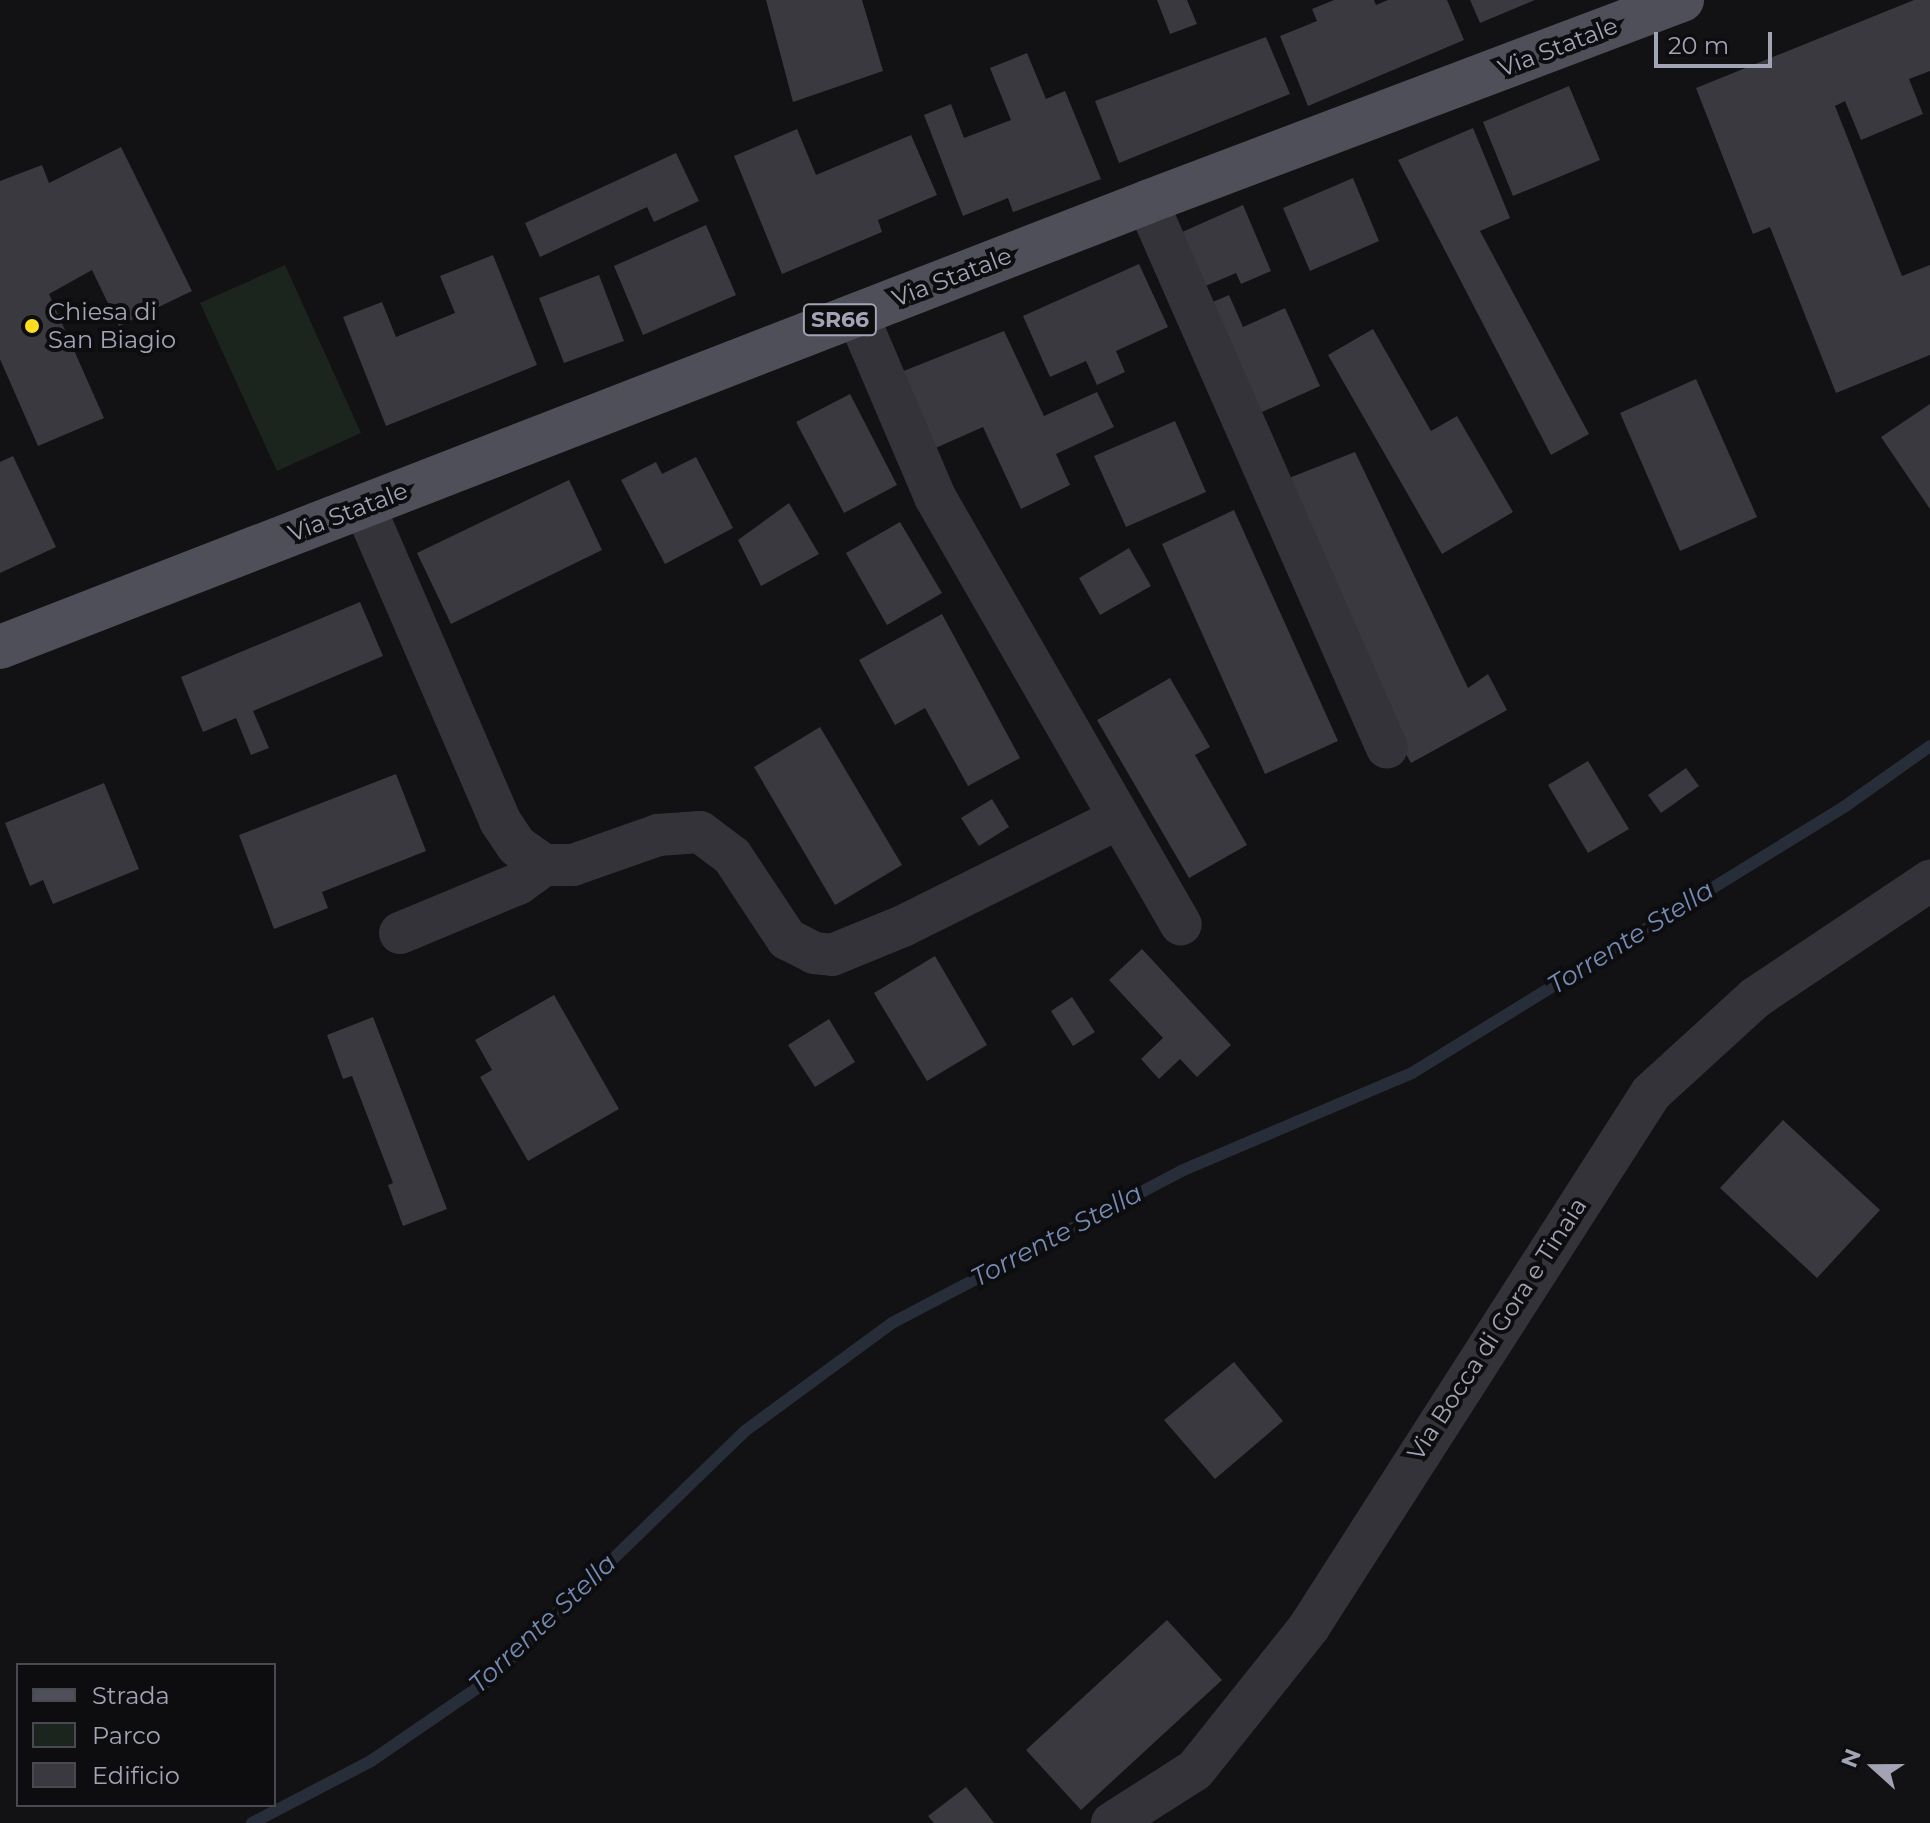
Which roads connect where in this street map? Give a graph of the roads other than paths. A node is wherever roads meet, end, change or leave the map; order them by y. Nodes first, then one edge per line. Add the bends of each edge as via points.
1 (1682, 0) edge
2 (1147, 202) junction
3 (857, 314) junction
4 (364, 506) junction
5 (0, 647) edge
6 (1387, 748) dead end
7 (1120, 818) junction
8 (544, 865) junction
9 (1930, 881) edge
10 (1181, 924) dead end
11 (400, 933) dead end
12 (1112, 1823) edge

1 - 2 main road, Via Statale / SR66
2 - 3 main road, Via Statale / SR66
2 - 6 street
3 - 4 main road, Via Statale / SR66
3 - 7 street via 935,497
4 - 5 main road, Via Statale / SR66
4 - 8 street via 500,821 517,846
7 - 8 street via 903,926 832,955 814,953 787,939 732,856 700,832 658,835 573,865
7 - 10 street
8 - 11 street via 518,884
9 - 12 street, Via Bocca di Gora e Tinaia via 1755,998 1651,1093 1309,1627 1195,1770

